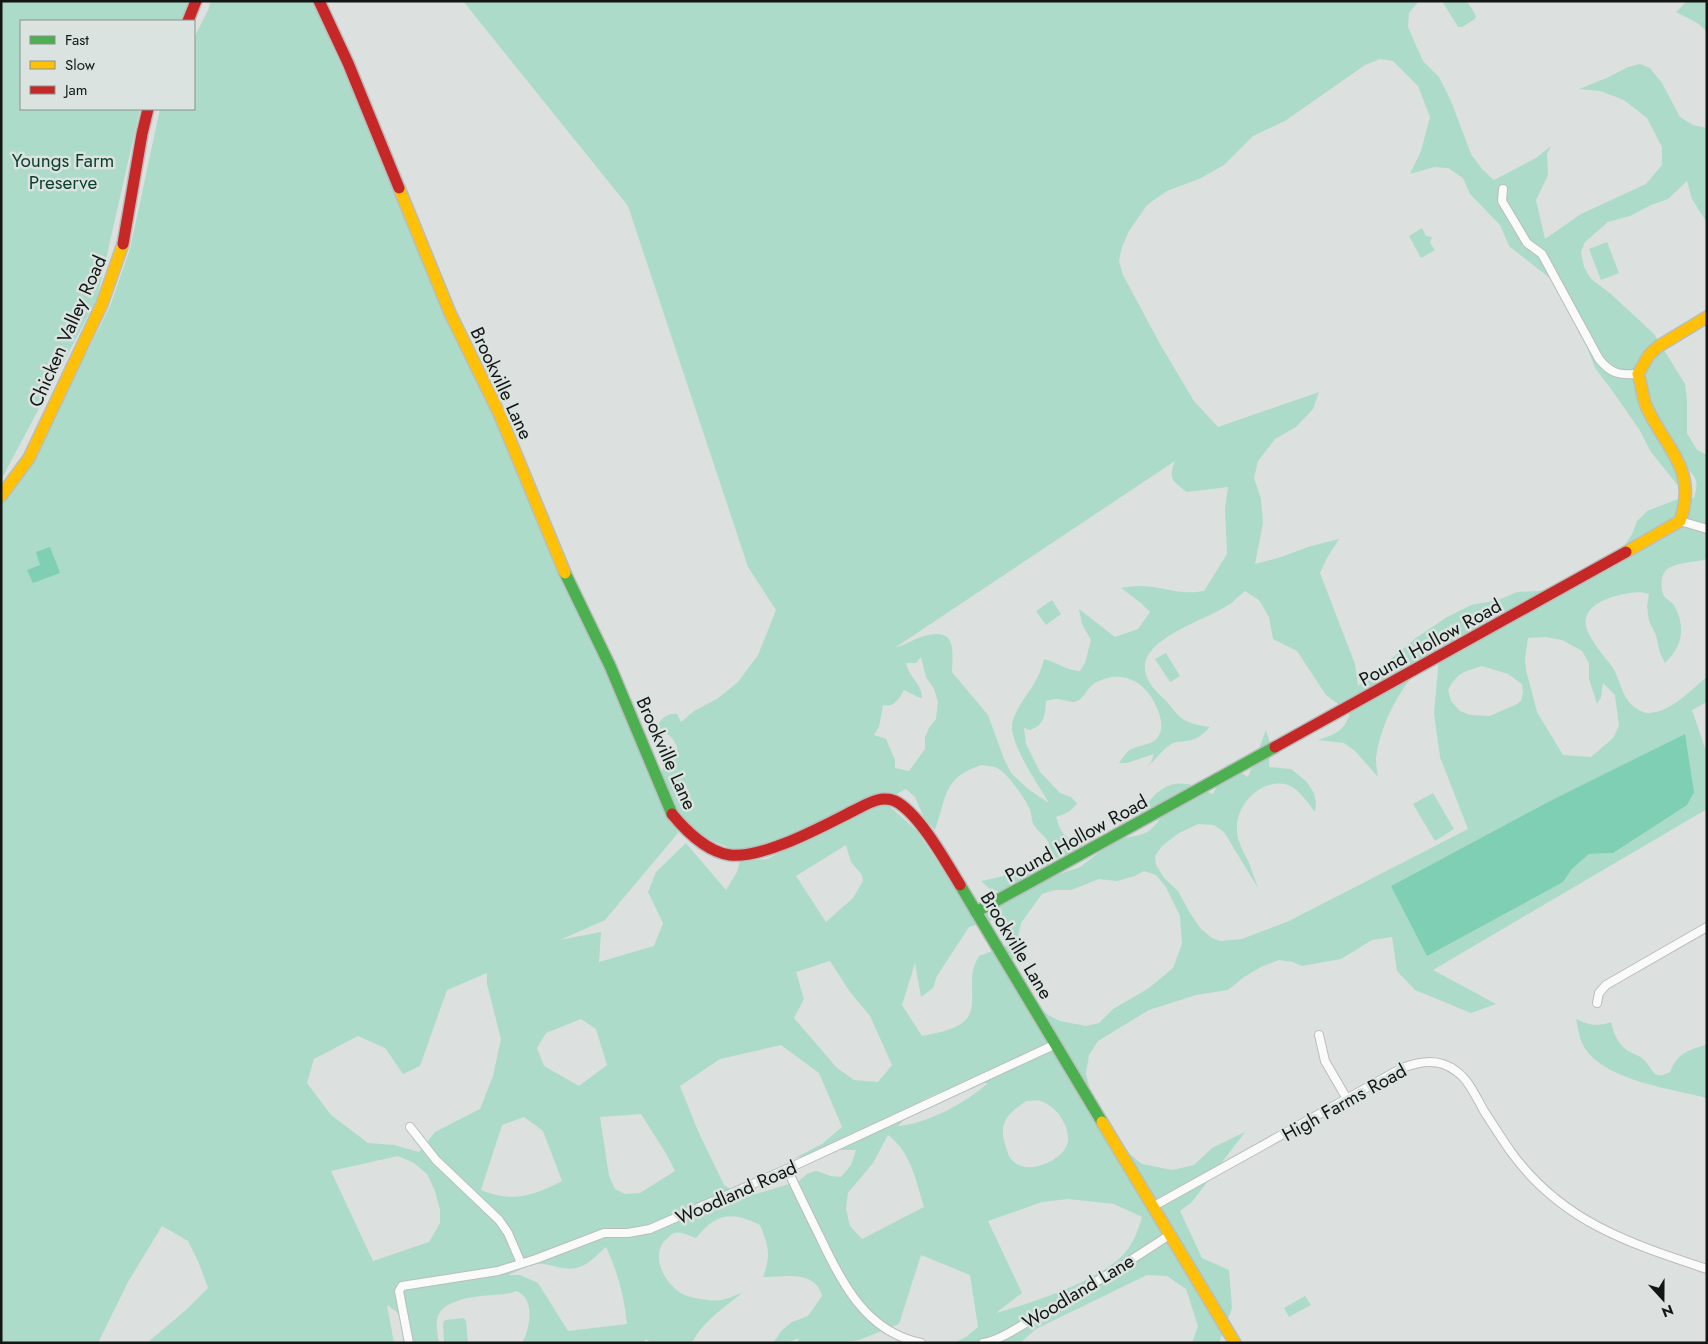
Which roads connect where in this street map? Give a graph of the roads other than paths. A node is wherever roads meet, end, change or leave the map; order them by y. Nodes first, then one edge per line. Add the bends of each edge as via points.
1 (196, 1) edge
2 (319, 1) edge
3 (188, 20) edge
4 (148, 110) edge
5 (1503, 189) dead end
6 (1707, 316) edge
7 (1638, 374) junction
8 (1, 496) edge
9 (1680, 521) junction
10 (1707, 529) edge
11 (976, 912) junction
12 (1707, 927) edge
13 (1598, 1003) dead end
14 (1320, 1035) dead end
15 (1056, 1044) junction
16 (1347, 1099) junction
17 (410, 1127) dead end
18 (787, 1169) junction
19 (1154, 1206) junction
20 (1172, 1234) junction
21 (521, 1263) junction
22 (1707, 1269) edge
23 (409, 1343) edge
24 (921, 1343) edge
25 (983, 1343) edge
26 (1235, 1343) edge

1 - 3 street
2 - 11 street, Brookville Lane via 355,80 450,313 499,413 670,812 690,834 710,846 730,855 744,856 778,845 873,801 895,801 906,808 922,828
4 - 8 street, Chicken Valley Road via 124,241 111,281 29,458
5 - 7 street via 1502,201 1527,243 1542,254 1599,359 1611,371
6 - 7 street via 1659,346 1649,355
7 - 9 street via 1647,406 1684,477 1686,503
9 - 10 street
9 - 11 street, Pound Hollow Road
11 - 15 street, Brookville Lane
12 - 13 street via 1606,985 1599,993
14 - 16 street via 1325,1062
15 - 18 street, Woodland Road
15 - 19 street, Brookville Lane
16 - 19 street, High Farms Road
16 - 22 street, High Farms Road via 1417,1063 1449,1066 1467,1081 1519,1163 1553,1197 1576,1215 1611,1234
17 - 21 street via 436,1160 499,1220
18 - 21 street, Woodland Road via 650,1229 604,1233
18 - 24 street via 838,1274 855,1301 885,1329
19 - 20 street, Brookville Lane
20 - 25 street, Woodland Lane via 1051,1308
20 - 26 street, Brookville Lane
21 - 23 street, Woodland Road via 498,1271 400,1288

